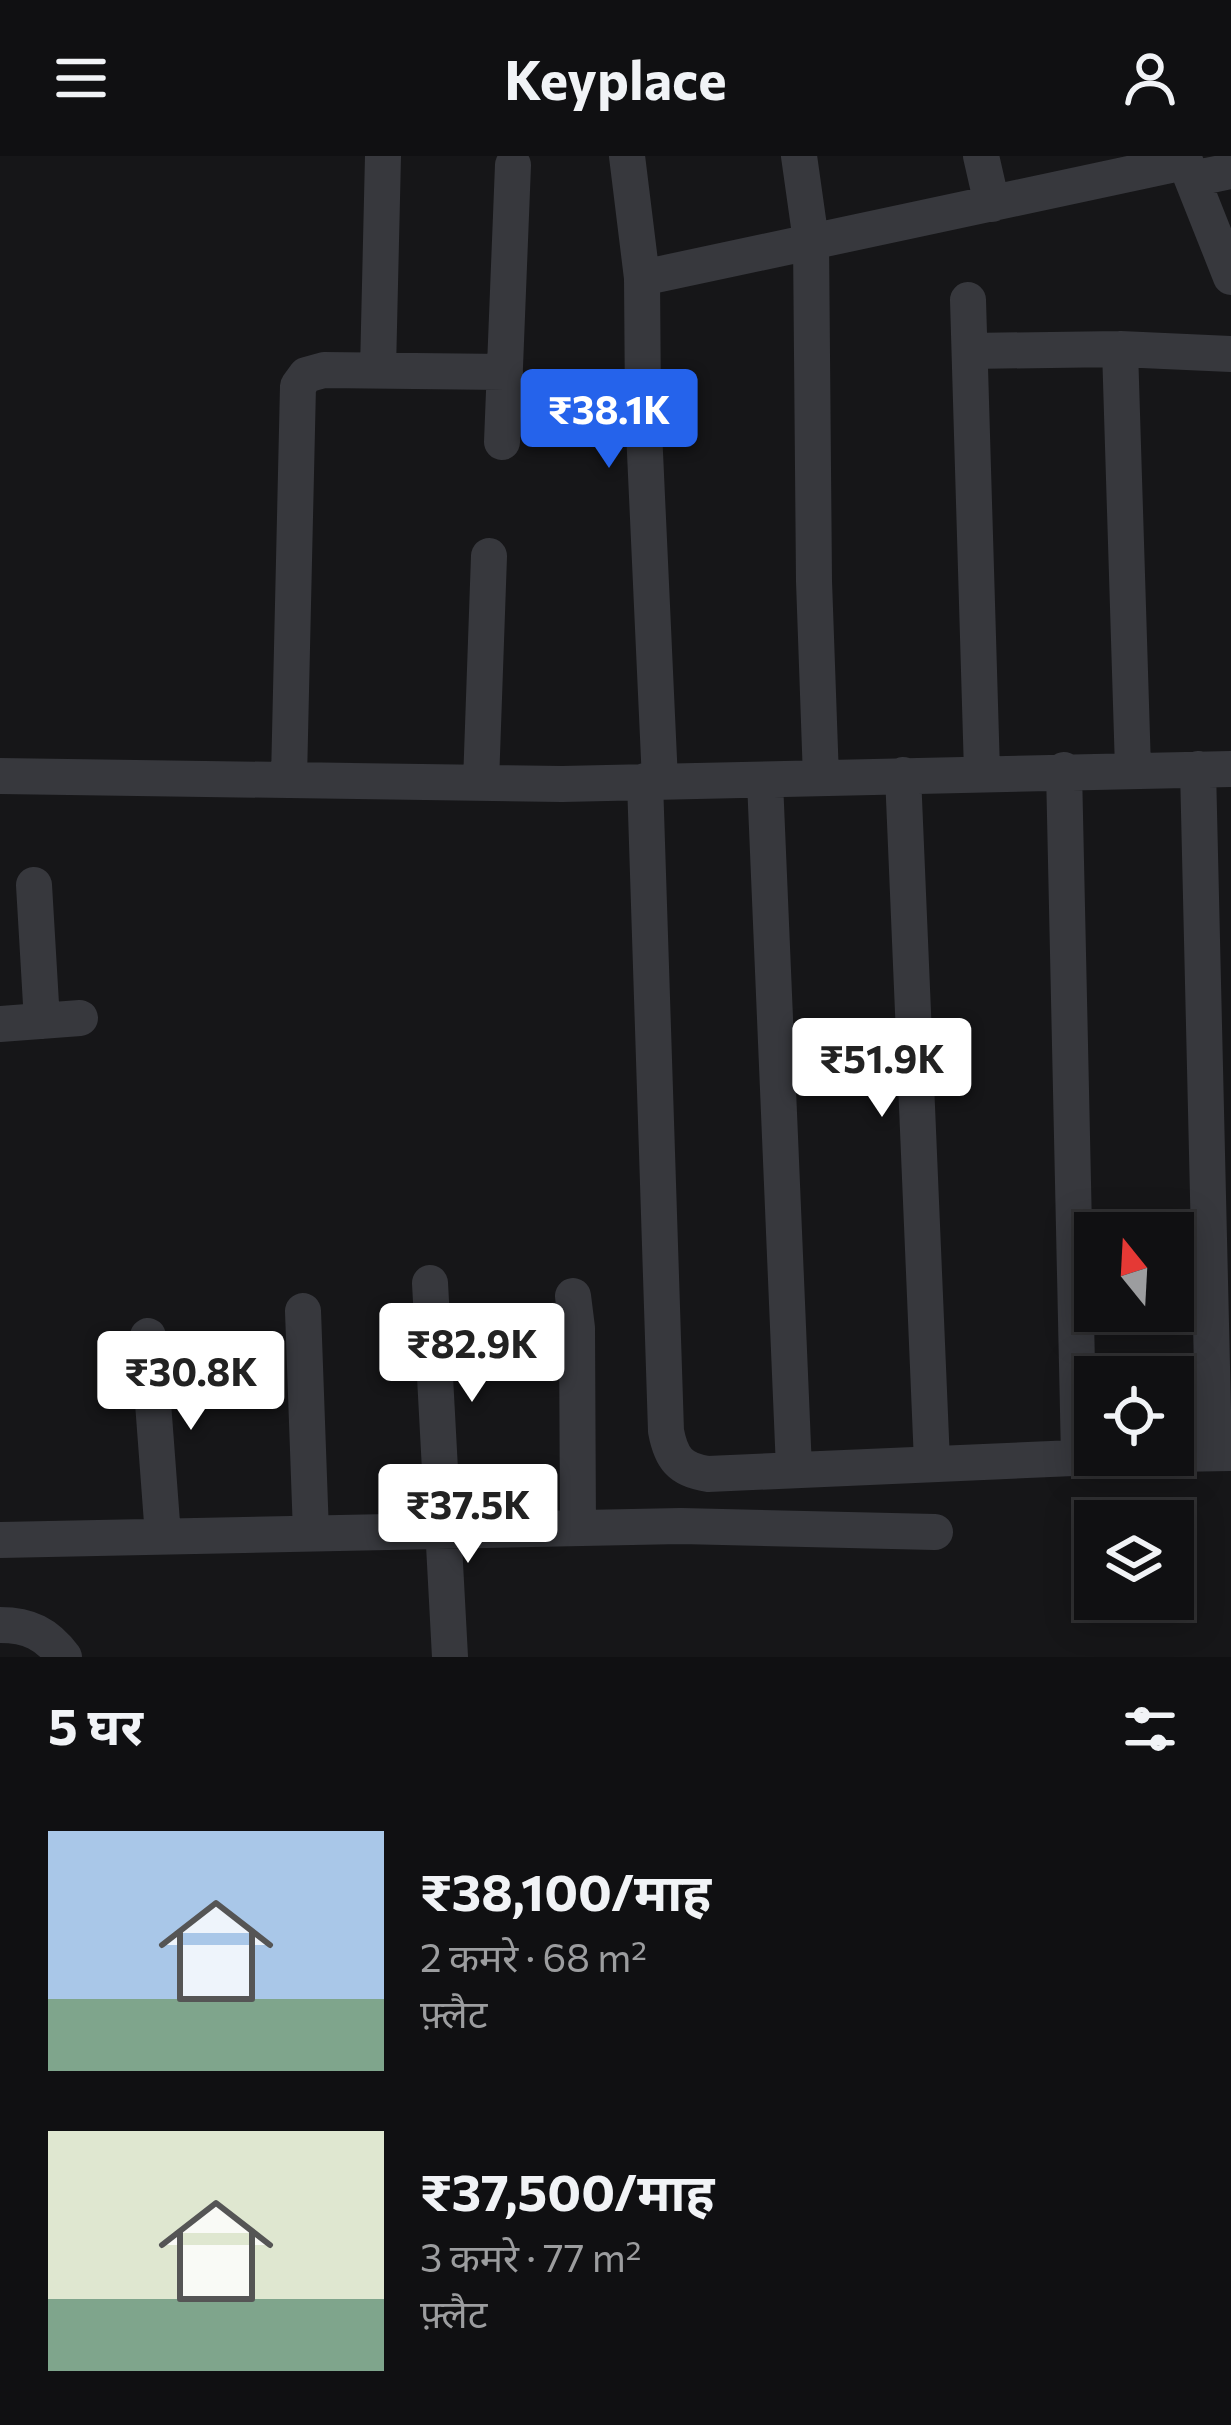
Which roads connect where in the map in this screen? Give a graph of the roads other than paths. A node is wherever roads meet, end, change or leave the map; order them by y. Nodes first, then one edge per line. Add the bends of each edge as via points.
1 (382, 156) edge
2 (627, 156) edge
3 (799, 156) edge
4 (981, 156) edge
5 (513, 165) dead end
6 (1187, 166) edge
7 (1231, 170) edge
8 (992, 204) junction
9 (811, 242) junction
10 (1231, 277) edge
11 (642, 278) junction
12 (968, 300) dead end
13 (1120, 349) junction
14 (970, 351) junction
15 (1231, 354) edge
16 (378, 370) junction
17 (506, 372) junction
18 (502, 442) dead end
19 (488, 556) dead end
20 (1133, 769) junction
21 (1214, 769) edge
22 (1064, 770) junction
23 (982, 772) junction
24 (903, 775) junction
25 (0, 776) edge
26 (821, 778) junction
27 (289, 779) junction
28 (653, 781) junction
29 (765, 781) junction
30 (481, 782) junction
31 (34, 885) dead end
32 (80, 1018) dead end
33 (42, 1021) junction
34 (0, 1024) edge
35 (1220, 1257) edge
36 (430, 1283) dead end
37 (573, 1296) dead end
38 (303, 1311) dead end
39 (148, 1336) dead end
40 (1077, 1356) edge
41 (1222, 1453) edge
42 (1074, 1457) edge
43 (932, 1462) junction
44 (794, 1469) junction
45 (578, 1528) junction
46 (443, 1531) junction
47 (935, 1532) dead end
48 (311, 1533) junction
49 (163, 1536) junction
50 (0, 1540) edge
51 (0, 1625) edge
52 (64, 1657) edge
53 (450, 1657) edge

1 - 16 street
2 - 11 street
3 - 9 street
4 - 8 street
5 - 17 street
6 - 7 street
6 - 8 street
6 - 10 street
8 - 9 street
9 - 11 street
9 - 26 street
11 - 28 street
12 - 14 street
13 - 14 street
13 - 15 street
13 - 20 street
14 - 23 street
16 - 17 street
16 - 27 street via 324,370 298,386
17 - 18 street
19 - 30 street
20 - 21 street
20 - 22 street
21 - 35 street
22 - 23 street
22 - 40 street
23 - 24 street
24 - 26 street
24 - 43 street
25 - 27 street
26 - 29 street
27 - 30 street
28 - 29 street
28 - 30 street
28 - 44 street via 669,1448 688,1471
29 - 44 street
31 - 33 street
32 - 33 street
33 - 34 street
35 - 41 street
36 - 46 street
37 - 45 street
38 - 48 street
39 - 49 street
42 - 43 street
43 - 44 street
45 - 46 street
45 - 47 street
46 - 48 street
46 - 53 street
48 - 49 street
49 - 50 street
51 - 52 street via 43,1633

